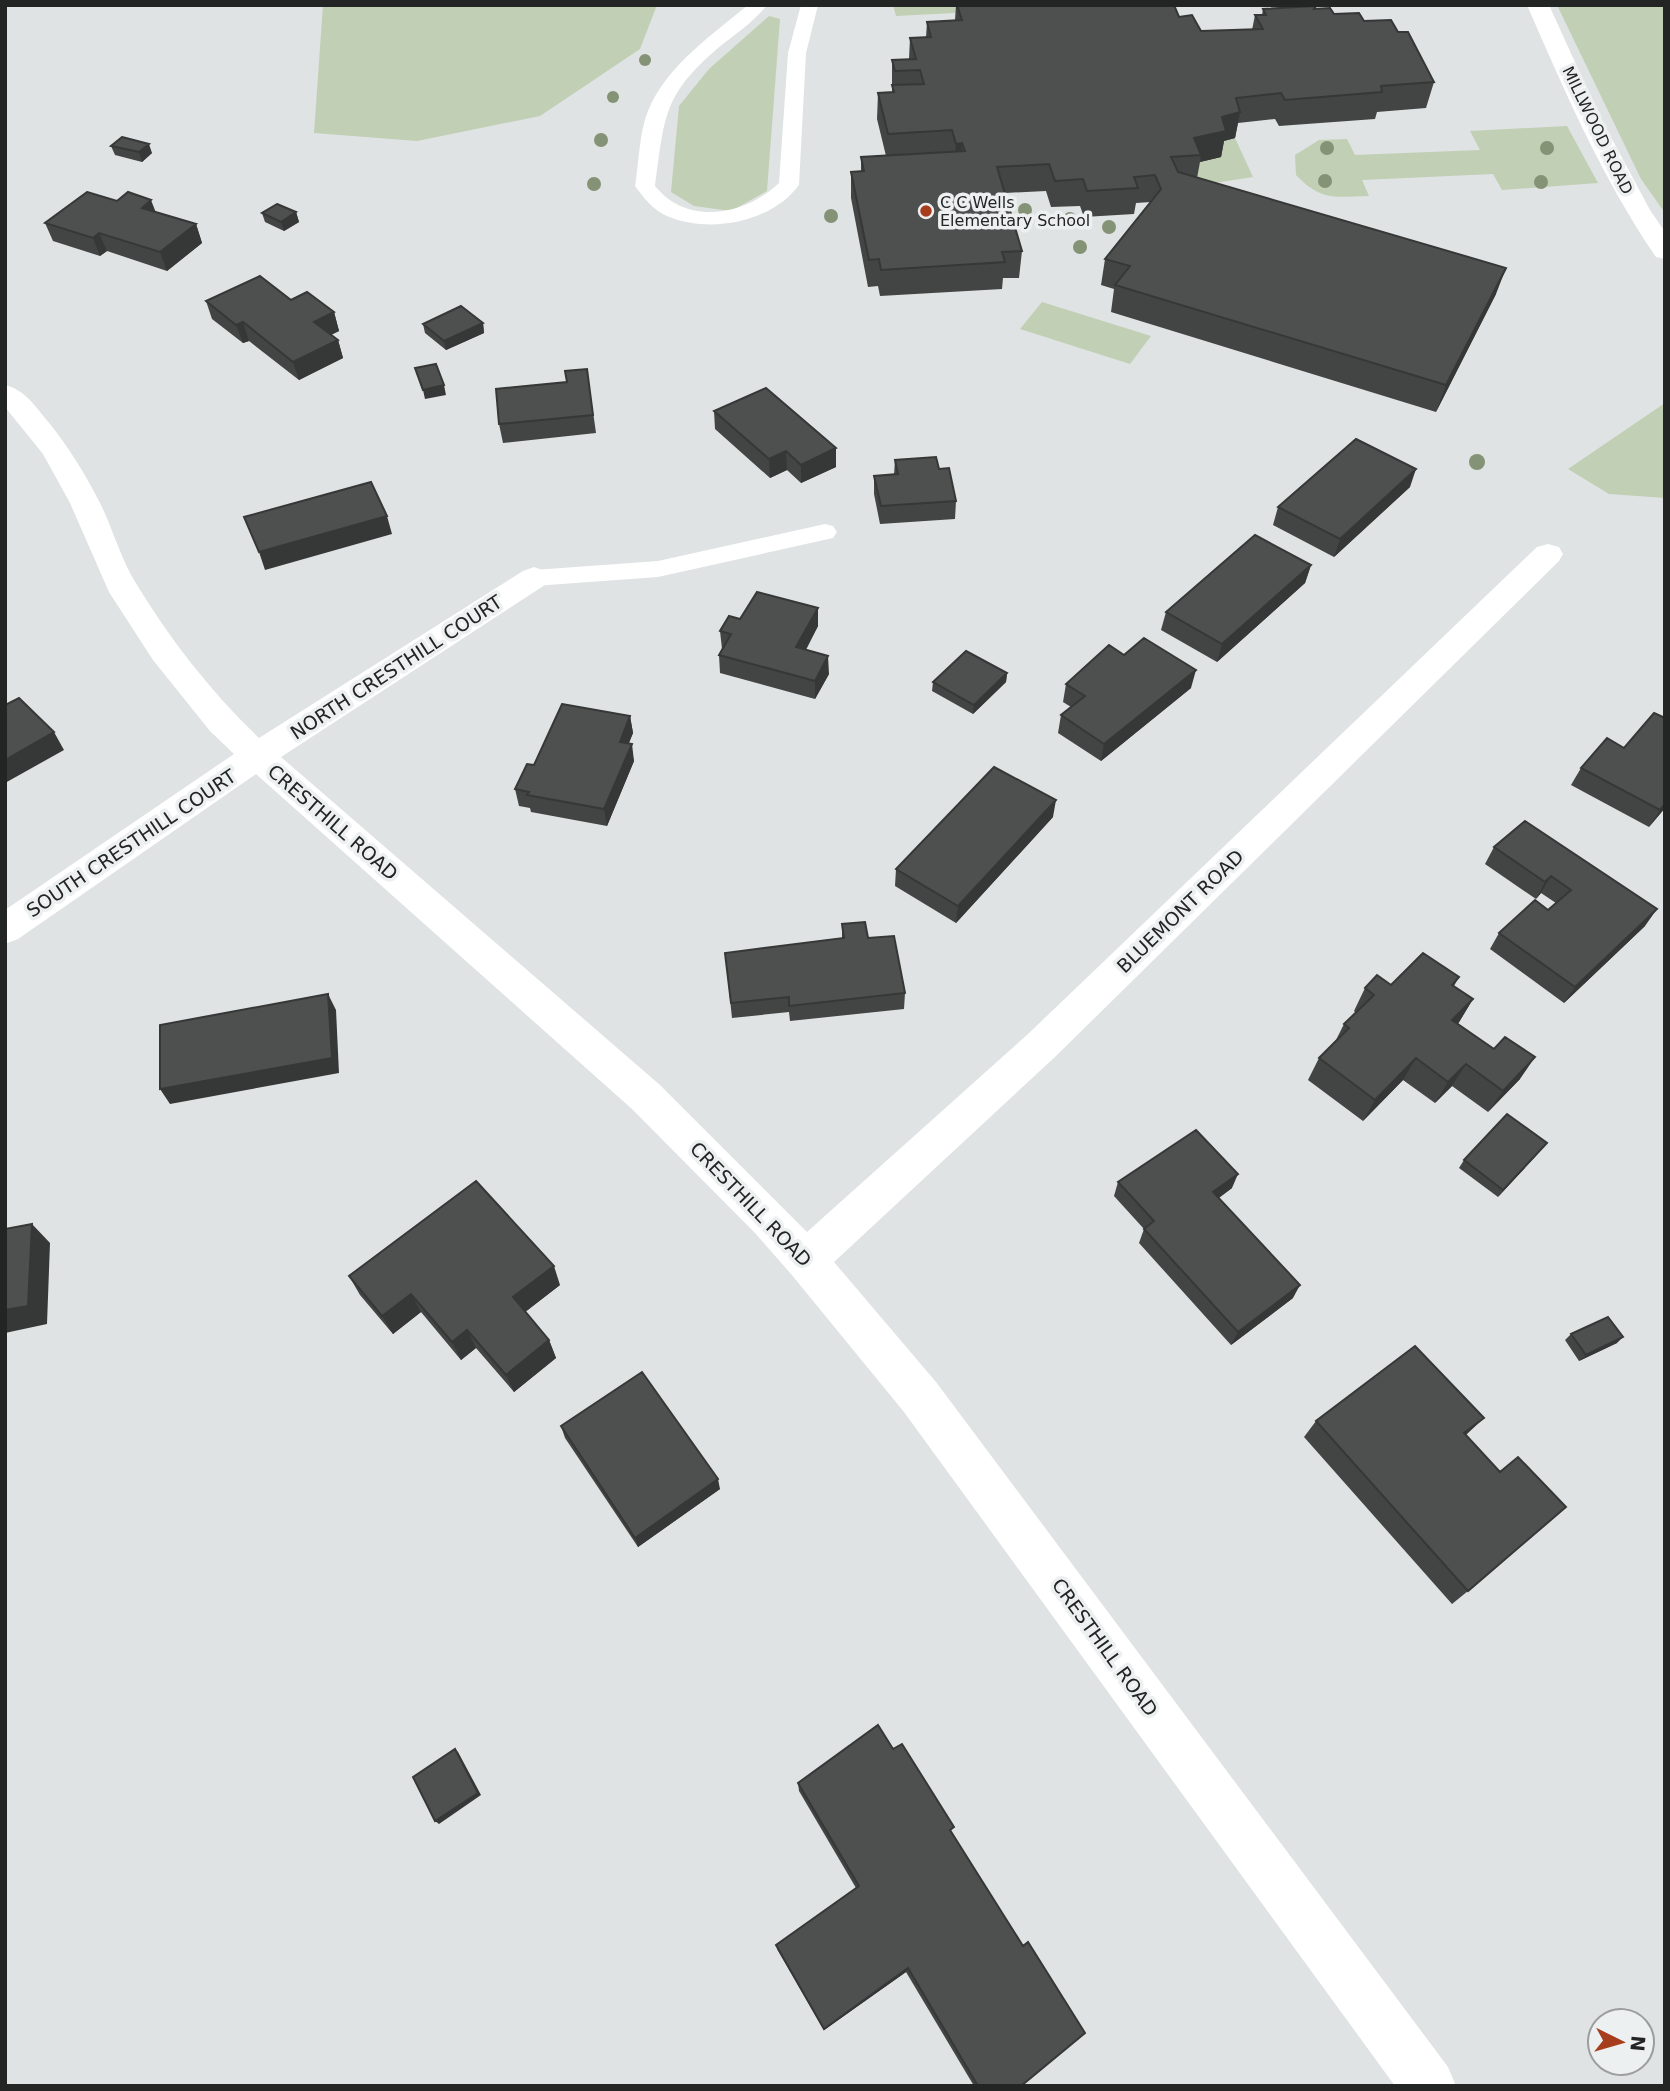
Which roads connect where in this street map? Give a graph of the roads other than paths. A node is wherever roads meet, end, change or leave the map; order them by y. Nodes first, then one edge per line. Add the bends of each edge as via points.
1 (759, 5) edge
2 (810, 5) edge
3 (1538, 5) edge
4 (1665, 251) edge
5 (5, 394) edge
6 (825, 532) dead end
7 (1548, 554) dead end
8 (534, 578) joint
9 (257, 756) junction
10 (5, 929) edge
11 (806, 1260) junction
12 (1429, 2086) edge

1 - 2 lane via 692,61 670,86 656,113 645,186 650,196 667,208 713,218 738,216 761,209 789,185 797,52
3 - 4 street, MILLWOOD ROAD via 1587,115 1637,210
5 - 9 street, CRESTHILL ROAD via 18,403 56,450 120,584 164,652
6 - 8 lane via 658,569
7 - 11 street, BLUEMONT ROAD via 1042,1045
8 - 9 street, NORTH CRESTHILL COURT
9 - 10 street, SOUTH CRESTHILL COURT
9 - 11 street, CRESTHILL ROAD via 646,1097
11 - 12 street, CRESTHILL ROAD via 920,1397

